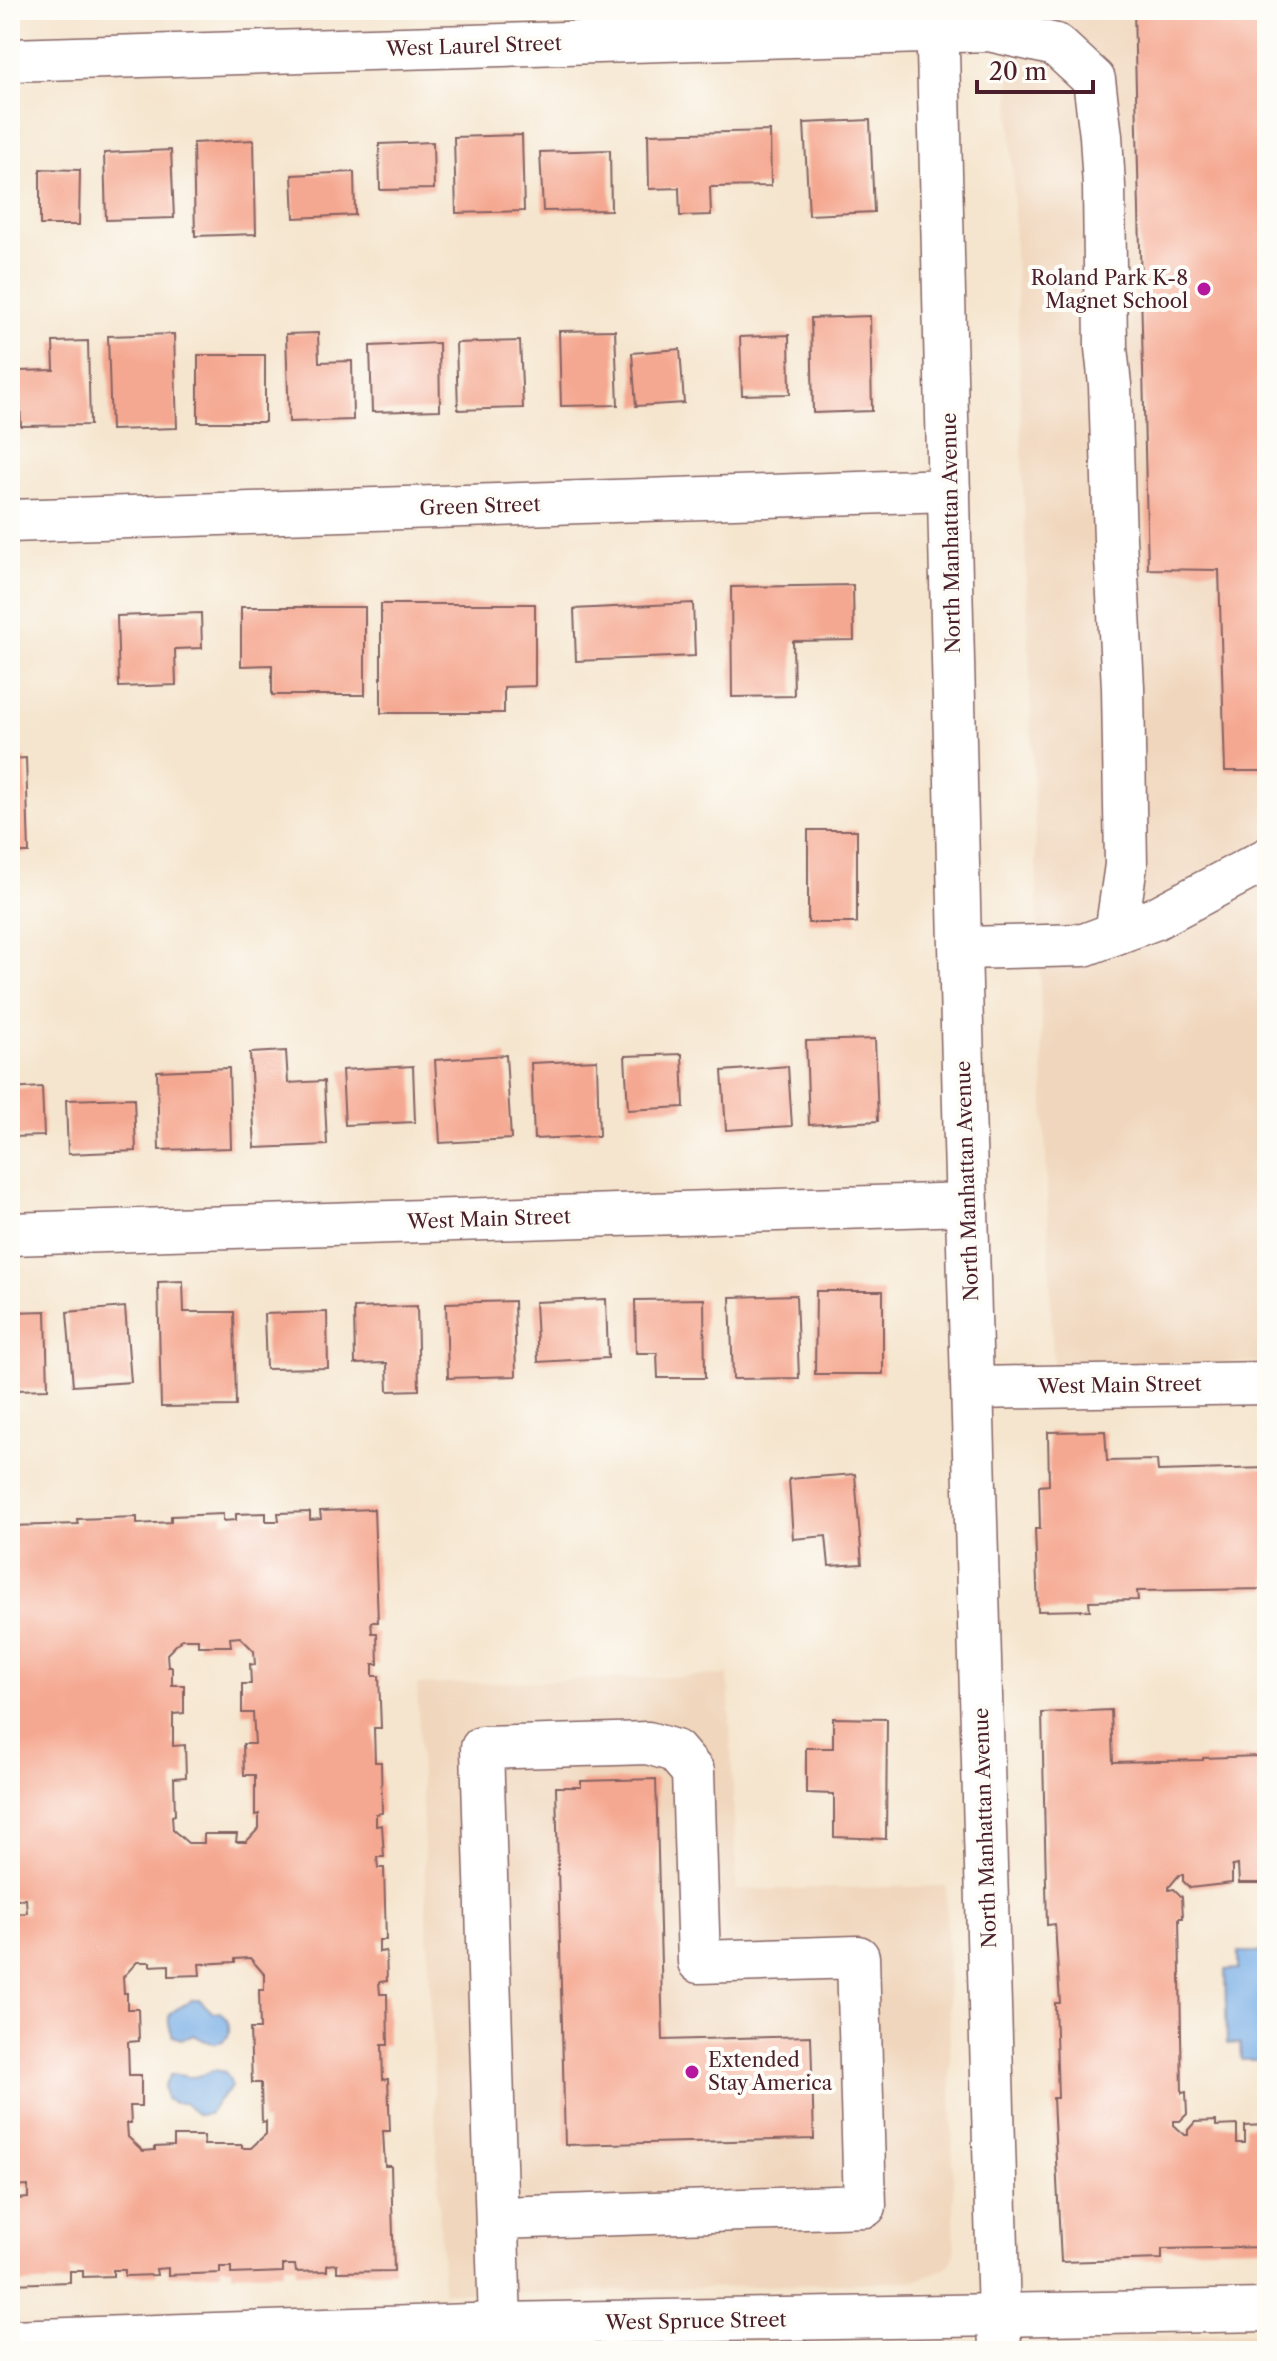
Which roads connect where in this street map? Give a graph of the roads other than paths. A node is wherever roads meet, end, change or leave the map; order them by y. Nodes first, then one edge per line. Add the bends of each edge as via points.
1 (937, 21) edge
2 (10, 60) edge
3 (949, 490) junction
4 (10, 521) edge
5 (1267, 859) edge
6 (1116, 933) junction
7 (962, 948) junction
8 (967, 1204) junction
9 (10, 1234) edge
10 (1267, 1383) edge
11 (973, 1388) junction
12 (498, 2218) junction
13 (1267, 2310) edge
14 (500, 2324) junction
15 (999, 2333) edge
16 (10, 2341) edge
17 (75, 2345) edge

1 - 2 street, West Laurel Street
1 - 3 street, North Manhattan Avenue
1 - 6 street, West Laurel Street via 1056,45 1094,80 1104,174 1106,348 1123,687 1126,865
3 - 4 street, Green Street
3 - 7 street, North Manhattan Avenue
5 - 6 street via 1154,919
6 - 7 street via 1084,945
7 - 8 street, North Manhattan Avenue
8 - 9 street, West Main Street
8 - 11 street, North Manhattan Avenue
10 - 11 street, West Main Street
11 - 15 street, North Manhattan Avenue
12 - 12 street via 482,1748 648,1743 675,1751 693,1772 699,1962 858,1957 865,2206
12 - 14 street
13 - 15 street, West Spruce Street
14 - 15 street, West Spruce Street
14 - 17 street, West Spruce Street
16 - 17 street, West Spruce Street

